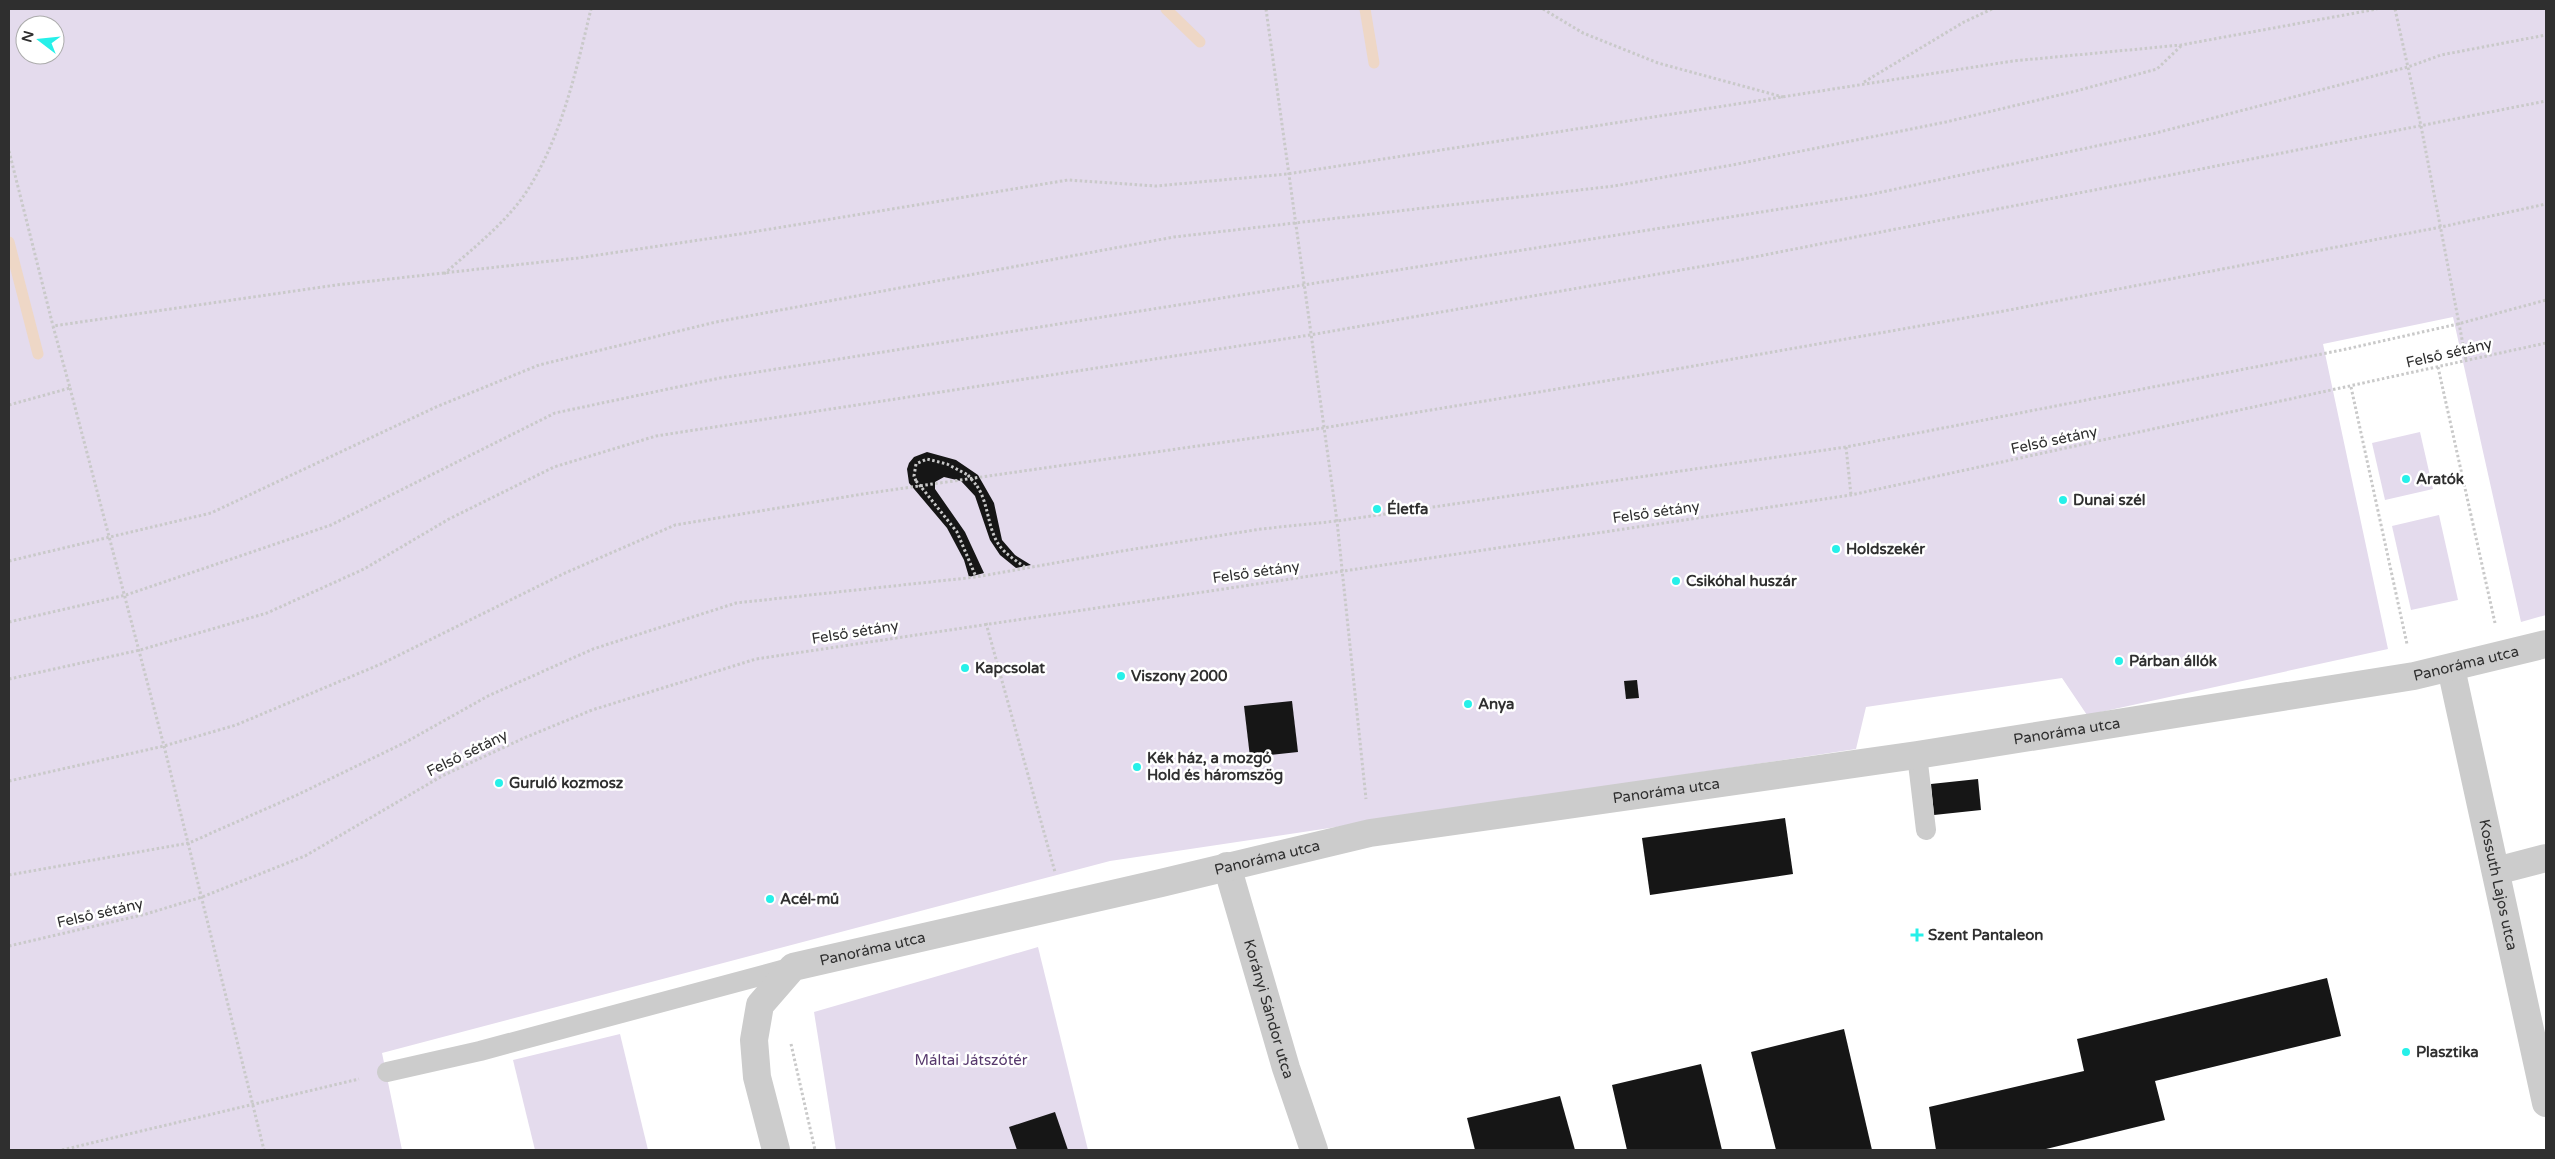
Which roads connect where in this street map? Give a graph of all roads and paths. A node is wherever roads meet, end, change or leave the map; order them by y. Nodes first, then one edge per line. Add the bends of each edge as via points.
1 (591, 9) edge
2 (1266, 9) edge
3 (1543, 9) edge
4 (1992, 9) edge
5 (2377, 9) edge
6 (2395, 9) edge
7 (2546, 35) edge
8 (2181, 45) junction
9 (2408, 67) junction
10 (1862, 84) junction
11 (1784, 97) junction
12 (2546, 100) edge
13 (2421, 126) junction
14 (9, 151) edge
15 (1287, 174) junction
16 (2546, 204) edge
17 (1294, 224) junction
18 (2441, 227) junction
19 (443, 274) junction
20 (1303, 286) junction
21 (2546, 300) edge
22 (2458, 324) junction
23 (53, 326) junction
24 (1310, 335) junction
25 (2546, 343) edge
26 (2466, 360) junction
27 (2438, 367) junction
28 (2351, 387) junction
29 (70, 388) junction
30 (9, 405) edge
31 (1323, 428) junction
32 (1846, 447) junction
33 (1851, 495) junction
34 (1336, 521) junction
35 (110, 536) junction
36 (9, 561) edge
37 (1026, 567) junction
38 (1342, 570) junction
39 (976, 576) junction
40 (126, 595) junction
41 (9, 622) edge
42 (986, 623) junction
43 (2546, 644) edge
44 (140, 650) junction
45 (2502, 655) junction
46 (2451, 668) junction
47 (2414, 676) junction
48 (9, 679) edge
49 (164, 746) junction
50 (1917, 756) junction
51 (9, 781) edge
52 (1926, 830) dead end
53 (1370, 833) junction
54 (189, 843) junction
55 (2546, 858) edge
56 (1227, 866) junction
57 (2496, 871) junction
58 (9, 875) edge
59 (202, 897) junction
60 (1064, 906) junction
61 (9, 946) edge
62 (793, 967) junction
63 (789, 1035) dead end
64 (387, 1072) joint
65 (253, 1103) junction
66 (2546, 1103) edge
67 (62, 1150) edge
68 (264, 1150) edge
69 (776, 1150) edge
70 (815, 1150) edge
71 (1314, 1150) edge

1 - 19 path via 572,88 551,146 526,192 493,231
2 - 15 path
3 - 11 path via 1582,33 1658,63
4 - 10 path via 1964,22
5 - 8 path
6 - 9 path
7 - 9 path via 2441,55
8 - 10 path via 2013,61
8 - 17 path via 2157,69 2076,92 1936,124 1614,186
9 - 13 path
9 - 20 path via 2152,134 1868,195
10 - 11 path
11 - 15 path
12 - 13 path
13 - 18 path
13 - 24 path via 1744,258
14 - 23 path
15 - 17 path
15 - 19 path via 1156,186 1068,180 740,234
16 - 18 path
17 - 20 path
17 - 35 path via 1174,237 993,270 716,322 539,365 436,407 211,512
18 - 22 path
18 - 31 path via 2004,311
19 - 23 path via 326,287
20 - 24 path
20 - 40 path via 720,378 555,412 331,525
21 - 22 path
22 - 26 path
22 - 32 path via 2274,364
23 - 29 path
24 - 31 path
24 - 44 path via 656,436 554,466 448,519 364,568 267,613
25 - 26 path, Felső sétány
26 - 27 path, Felső sétány
27 - 28 path, Felső sétány
27 - 45 path
28 - 33 path, Felső sétány
28 - 47 path
29 - 30 path
29 - 35 path
31 - 34 path
31 - 49 path via 863,494 675,525 563,574 381,664 236,726
32 - 33 path
32 - 34 path
33 - 38 path, Felső sétány
34 - 37 path via 1261,529
34 - 38 path
35 - 36 path
35 - 40 path
37 - 39 path
37 - 39 path, bridge via 998,544 983,494 968,476 937,460 921,461 914,471 916,481 957,532
38 - 42 path, Felső sétány
38 - 53 path
39 - 54 path via 736,603 593,649 488,696 406,742
40 - 41 path
40 - 44 path
42 - 59 path, Felső sétány via 756,659 592,710 442,776 305,856
42 - 60 path
43 - 45 street, Panoráma utca
44 - 48 path
44 - 49 path
45 - 46 street, Panoráma utca
46 - 47 street, Panoráma utca
46 - 57 street, Kossuth Lajos utca
47 - 50 street, Panoráma utca
49 - 51 path
49 - 54 path
50 - 52 lane
50 - 53 street, Panoráma utca
53 - 56 street, Panoráma utca
54 - 58 path
54 - 59 path
55 - 57 street
56 - 60 street, Panoráma utca
56 - 71 street, Korányi Sándor utca via 1286,1068
57 - 66 street, Kossuth Lajos utca
59 - 61 path, Felső sétány via 146,914
59 - 65 path
60 - 62 street, Panoráma utca
62 - 64 lane via 480,1051
62 - 69 street via 760,1005 754,1040 757,1077
63 - 70 path
64 - 65 path
65 - 67 path
65 - 68 path

